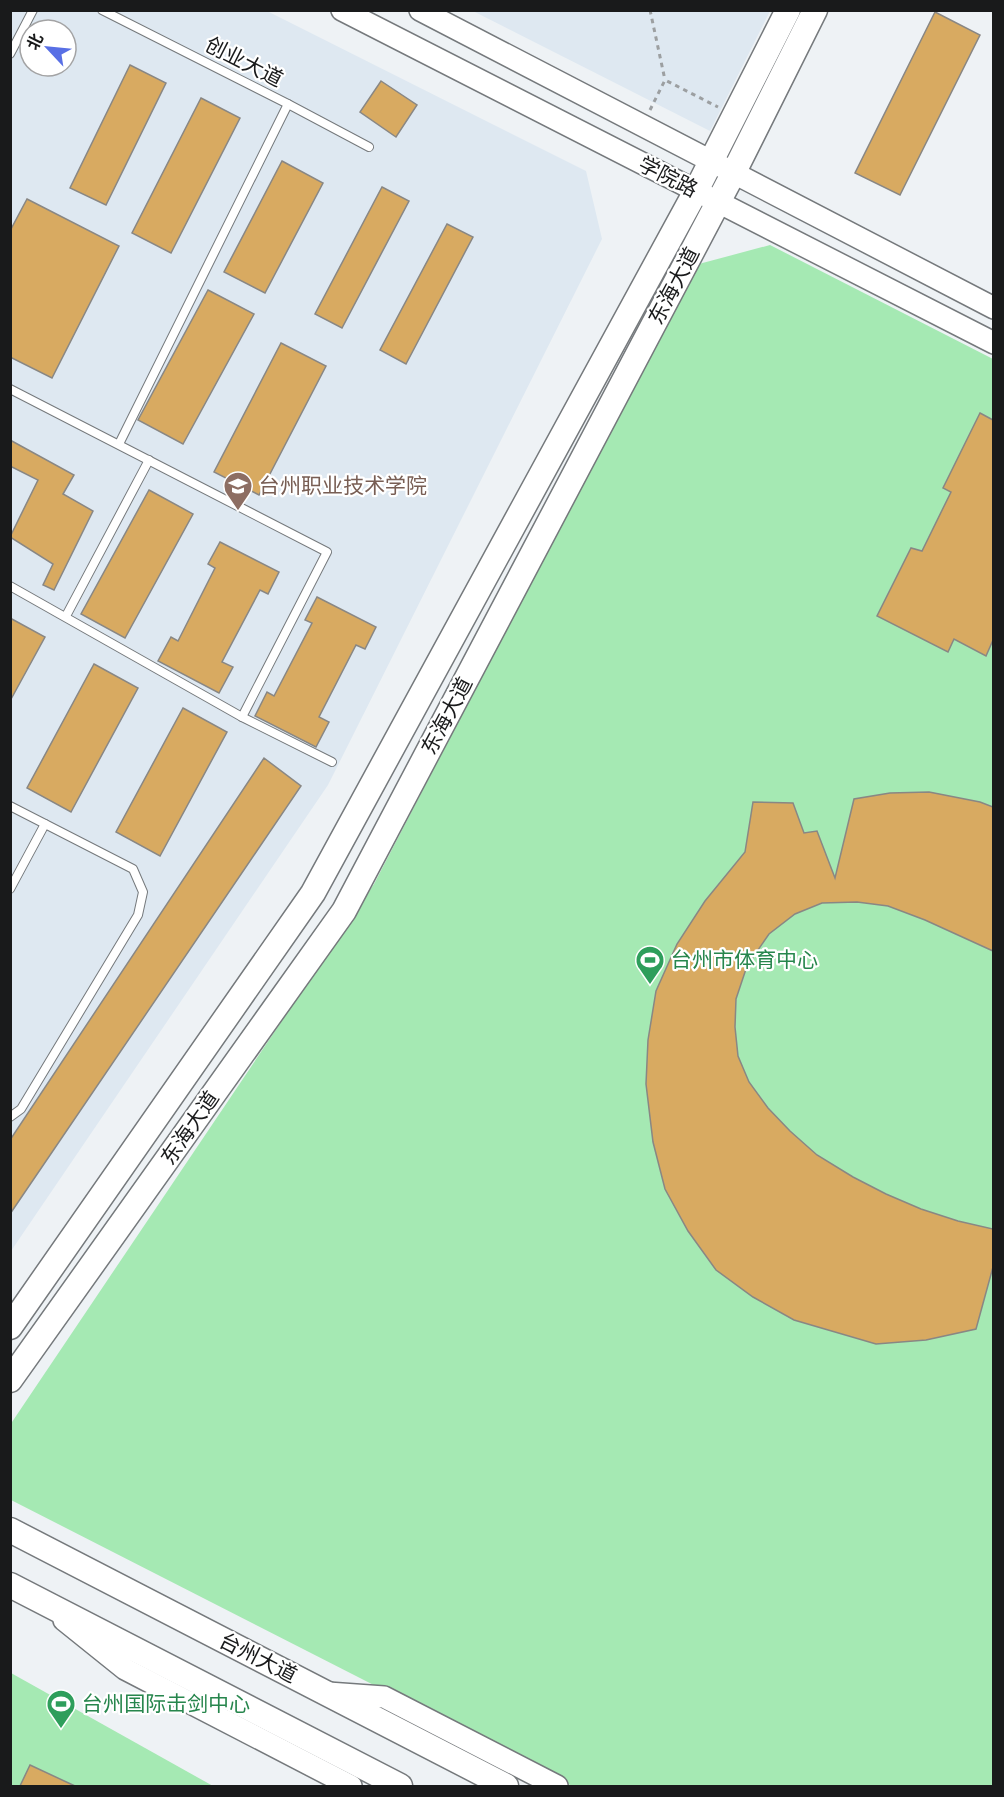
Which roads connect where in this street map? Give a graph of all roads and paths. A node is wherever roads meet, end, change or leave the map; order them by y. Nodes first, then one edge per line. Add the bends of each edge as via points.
1 (33, 10) edge
2 (102, 10) edge
3 (342, 10) edge
4 (420, 10) edge
5 (650, 10) edge
6 (788, 10) edge
7 (815, 10) edge
8 (10, 54) edge
9 (665, 80) junction
10 (288, 104) junction
11 (735, 116) junction
12 (642, 125) junction
13 (369, 147) dead end
14 (712, 161) junction
15 (733, 174) junction
16 (696, 191) junction
17 (718, 202) junction
18 (993, 308) edge
19 (993, 343) edge
20 (10, 388) edge
21 (119, 444) junction
22 (149, 460) junction
23 (10, 586) edge
24 (66, 616) junction
25 (242, 717) junction
26 (332, 762) dead end
27 (10, 806) edge
28 (45, 824) junction
29 (10, 889) edge
30 (10, 1117) edge
31 (10, 1327) edge
32 (10, 1380) edge
33 (11, 1530) edge
34 (10, 1585) edge
35 (40, 1601) junction
36 (326, 1693) junction
37 (351, 1786) edge
38 (400, 1786) edge
39 (506, 1786) edge
40 (557, 1786) edge

1 - 8 lane
2 - 10 lane, 创业大道
3 - 16 main road, 学院路
4 - 12 main road, 学院路
5 - 9 path
6 - 11 main road, 东海大道
7 - 15 main road, 东海大道
9 - 11 path
9 - 12 path
10 - 13 lane, 创业大道
10 - 21 lane
11 - 14 main road, 东海大道
12 - 14 main road, 学院路
14 - 15 main road, 学院路
14 - 16 main road, 东海大道
15 - 17 main road, 东海大道
15 - 18 main road, 学院路
16 - 17 main road, 学院路
16 - 31 main road, 东海大道 via 313,893
17 - 19 main road, 学院路
17 - 32 main road, 东海大道 via 344,911
20 - 21 lane
21 - 22 lane
22 - 24 lane
22 - 25 lane via 327,552
23 - 24 lane
24 - 25 lane
25 - 26 lane
27 - 28 lane
28 - 29 lane
28 - 30 lane via 133,869 143,892 138,915 21,1109
33 - 36 main road, 台州大道
34 - 35 main road
35 - 37 main road via 125,1669
35 - 38 main road
36 - 39 main road, 台州大道
36 - 40 main road via 384,1697

